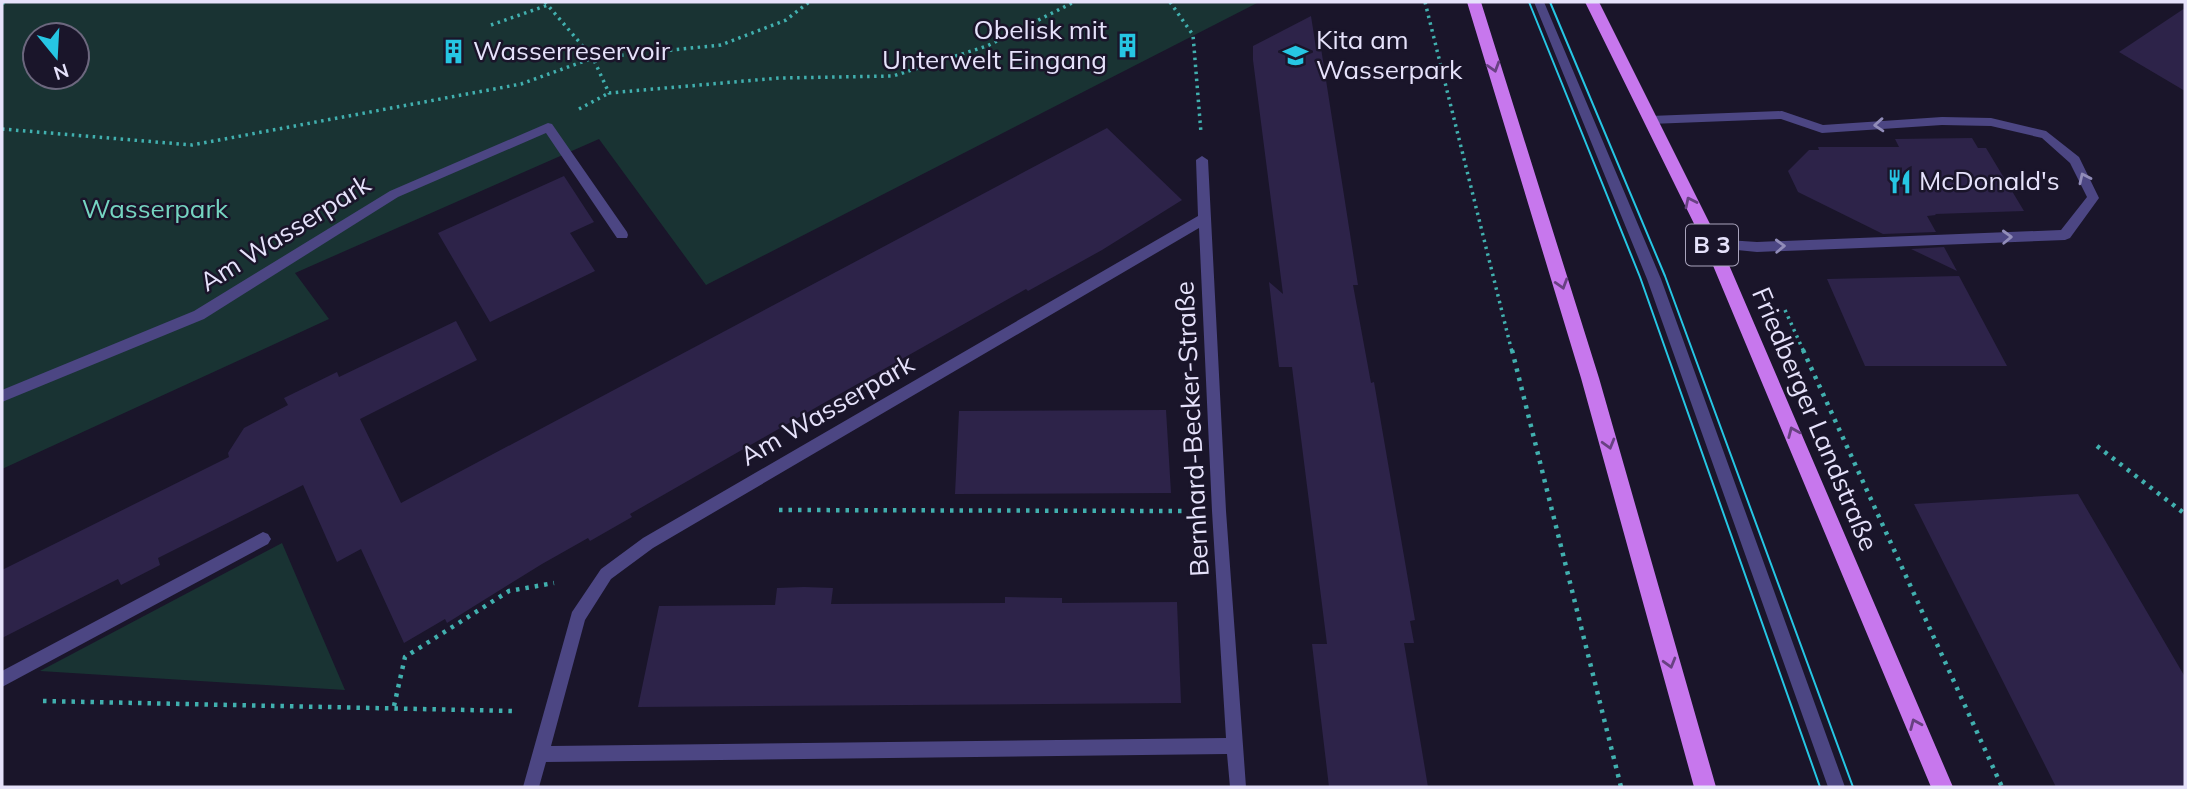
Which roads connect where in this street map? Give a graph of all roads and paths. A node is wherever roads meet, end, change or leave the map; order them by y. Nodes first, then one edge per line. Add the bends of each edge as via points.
1 (9, 2) edge
2 (809, 2) edge
3 (1074, 2) edge
4 (1170, 2) edge
5 (1425, 2) edge
6 (1474, 2) edge
7 (1539, 2) edge
8 (1591, 2) edge
9 (2, 3) edge
10 (547, 4) edge
11 (491, 25) dead end
12 (593, 58) junction
13 (1650, 120) junction
14 (2, 129) edge
15 (1202, 160) joint
16 (1206, 218) junction
17 (622, 235) dead end
18 (1712, 244) junction
19 (2, 396) edge
20 (2098, 446) dead end
21 (774, 510) dead end
22 (1219, 510) junction
23 (2185, 514) edge
24 (263, 540) dead end
25 (606, 575) junction
26 (2, 679) edge
27 (29, 701) dead end
28 (394, 706) junction
29 (550, 712) junction
30 (1235, 746) junction
31 (539, 754) junction
32 (531, 787) edge
33 (1238, 787) edge
34 (1621, 787) edge
35 (1705, 787) edge
36 (1836, 787) edge
37 (1942, 787) edge

1 - 9 path
2 - 12 path via 786,20 721,45
3 - 12 path via 987,46 893,76 779,78 609,93
4 - 15 path via 1193,36
5 - 34 path
6 -> 35 main road via 1590,378
7 - 36 street via 1654,279
8 - 13 main road, Friedberger Landstraße / B 3
10 - 11 path
10 - 12 path
12 - 14 path via 521,84 192,145
18 -> 13 main road, Friedberger Landstraße / B 3
18 -> 13 street via 1757,247 2066,235 2094,198 2076,160 2046,135 1991,122 1822,129 1782,115
15 - 16 street, Bernhard-Becker-Straße
16 - 22 street, Bernhard-Becker-Straße
16 - 25 street, Am Wasserpark via 648,543
17 - 19 street, Am Wasserpark via 548,127 394,194 199,315
37 -> 18 main road, Friedberger Landstraße / B 3
20 - 23 path
21 - 22 path
22 - 30 street, Bernhard-Becker-Straße
24 - 26 street
25 - 28 path via 509,591 405,657
25 - 29 street, Am Wasserpark via 578,617
27 - 28 path
28 - 29 path
29 - 31 street, Am Wasserpark
30 - 31 street
30 - 33 street, Bernhard-Becker-Straße
31 - 32 street, Am Wasserpark

